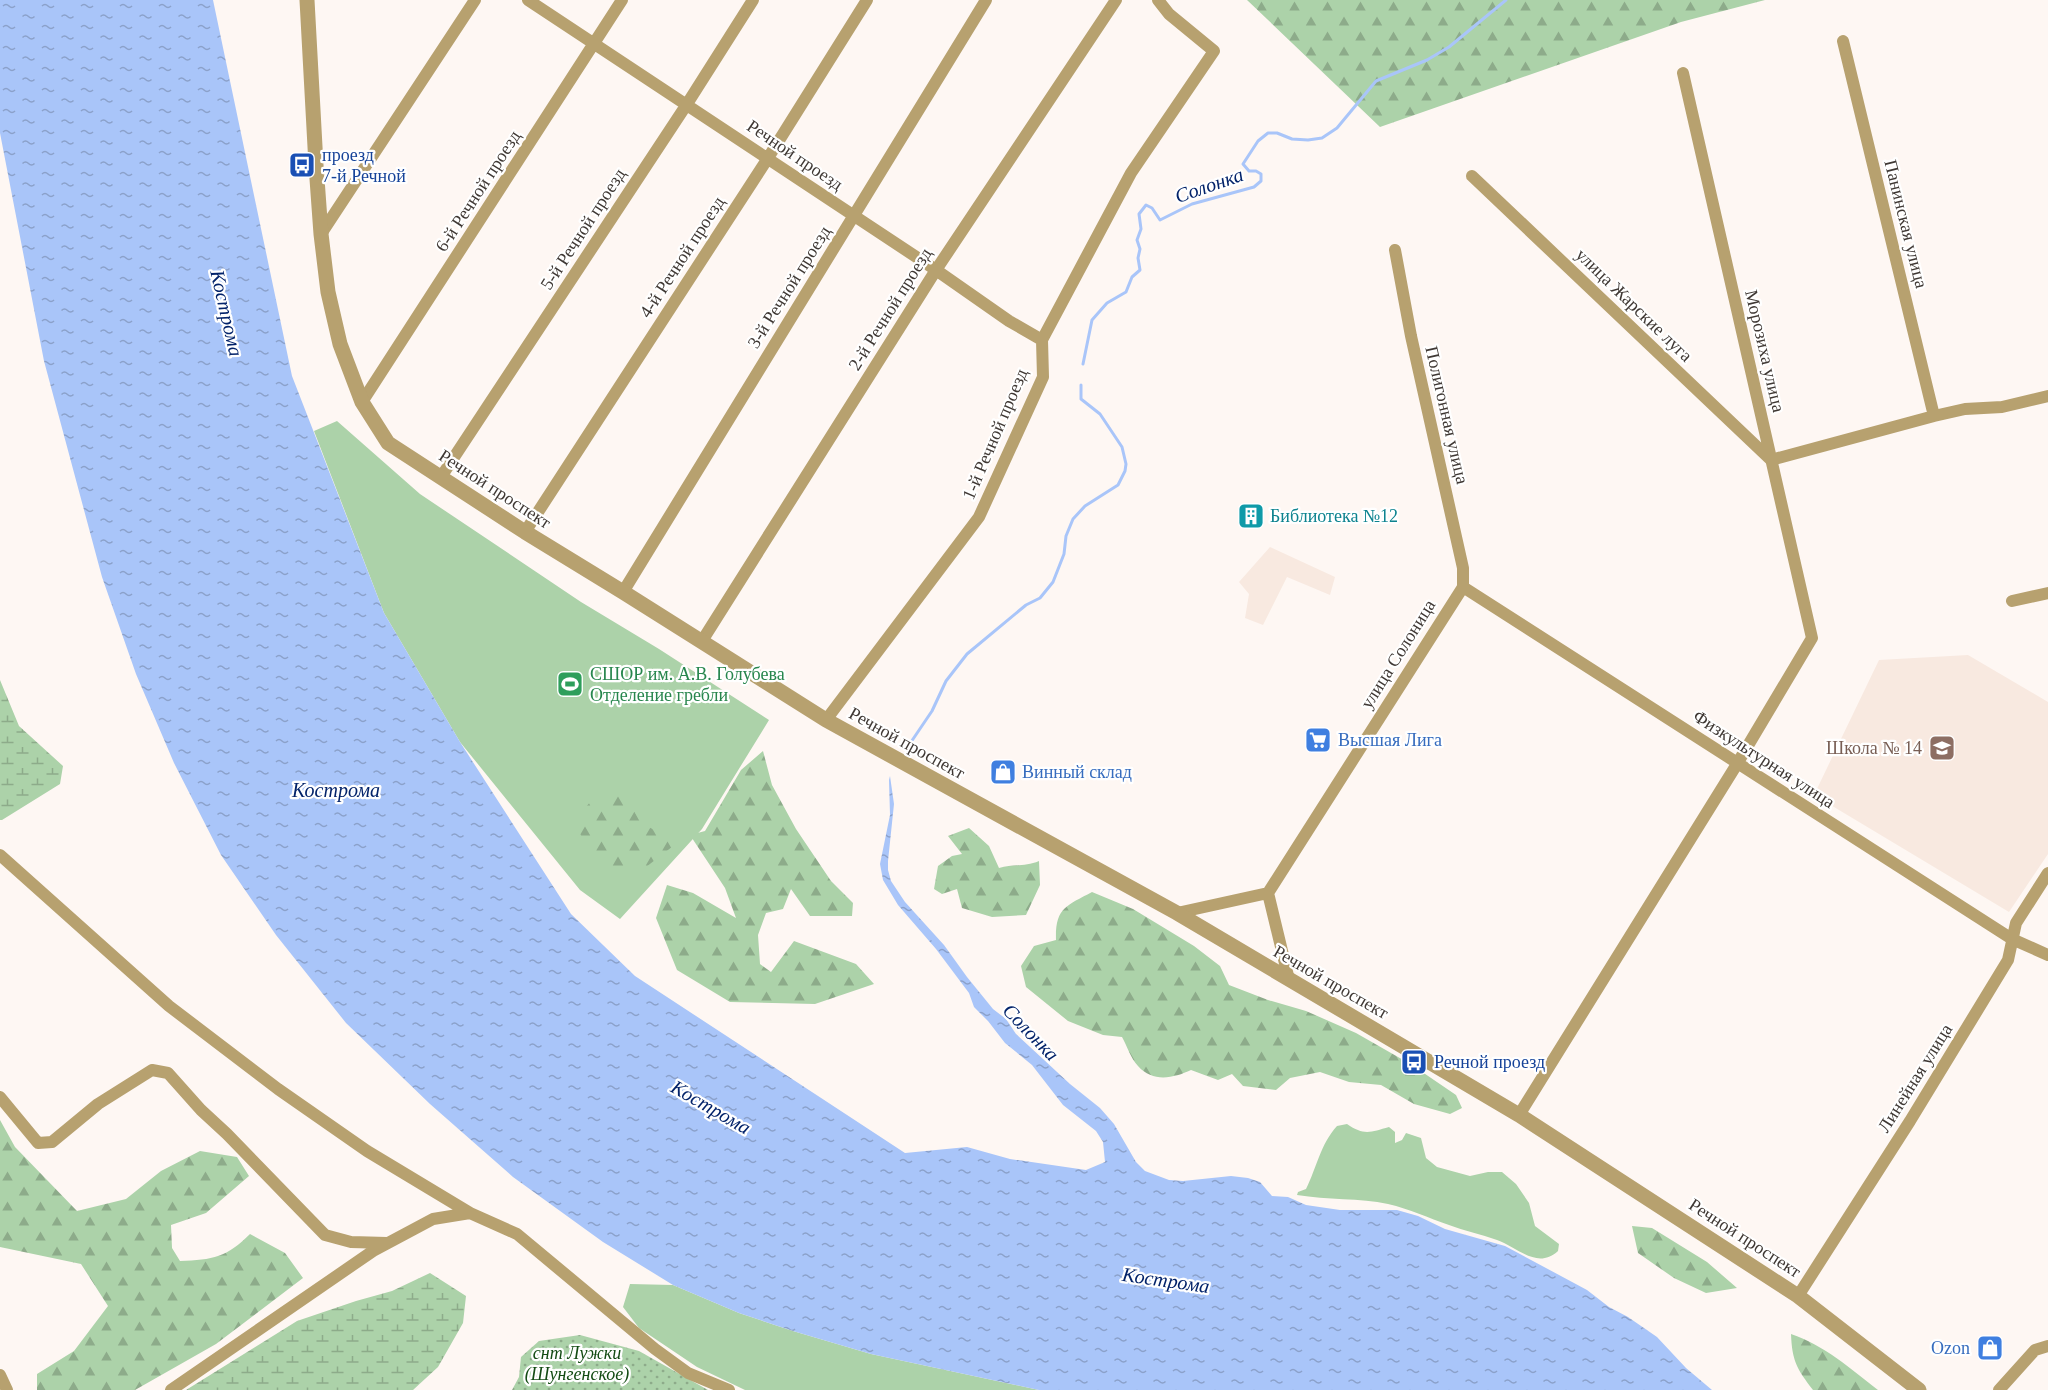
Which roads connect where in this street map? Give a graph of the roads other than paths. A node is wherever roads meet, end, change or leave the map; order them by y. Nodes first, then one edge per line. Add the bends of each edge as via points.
1 (307, 0) edge
2 (475, 0) edge
3 (528, 0) edge
4 (622, 0) edge
5 (753, 0) edge
6 (867, 0) edge
7 (986, 0) edge
8 (1116, 0) edge
9 (1158, 0) edge
10 (1842, 40) dead end
11 (596, 44) junction
12 (1683, 72) dead end
13 (687, 104) junction
14 (768, 158) junction
15 (1472, 176) dead end
16 (854, 215) junction
17 (321, 234) junction
18 (1395, 250) dead end
19 (936, 270) junction
20 (1042, 340) junction
21 (2048, 396) edge
22 (362, 402) junction
23 (1934, 416) junction
24 (1772, 460) junction
25 (441, 477) junction
26 (525, 532) junction
27 (1463, 587) junction
28 (623, 592) junction
29 (2048, 592) edge
30 (2012, 601) dead end
31 (702, 641) junction
32 (826, 720) junction
33 (1737, 764) junction
34 (0, 855) edge
35 (2048, 873) edge
36 (1268, 893) junction
37 (1177, 913) junction
38 (2012, 939) junction
39 (2048, 955) edge
40 (1289, 980) junction
41 (0, 1097) edge
42 (1519, 1115) junction
43 (470, 1213) junction
44 (388, 1243) junction
45 (1798, 1296) junction
46 (2048, 1346) edge
47 (0, 1375) edge
48 (7, 1390) edge
49 (171, 1390) edge
50 (729, 1390) edge
51 (1919, 1390) edge
52 (2000, 1390) edge

1 - 17 street, Речной проспект
2 - 17 street
3 - 11 street, Речной проезд
4 - 11 street, 6-й Речной проезд
5 - 13 street, 5-й Речной проезд
6 - 14 street, 4-й Речной проезд
7 - 16 street, 3-й Речной проезд
8 - 19 street, 2-й Речной проезд
9 - 20 street, 1-й Речной проезд via 1214,51 1131,173
10 - 23 street, Панинская улица
11 - 13 street, Речной проезд
11 - 22 street, 6-й Речной проезд
12 - 24 street, Морозиха улица
13 - 14 street, Речной проезд
13 - 25 street, 5-й Речной проезд
14 - 16 street, Речной проезд
14 - 26 street, 4-й Речной проезд
15 - 24 street, улица Жарские луга
16 - 19 street, Речной проезд
16 - 28 street, 3-й Речной проезд
17 - 22 street, Речной проспект via 340,344
18 - 27 street, Полигонная улица via 1463,568
19 - 20 street, Речной проезд
19 - 31 street, 2-й Речной проезд
20 - 32 street, 1-й Речной проезд via 1043,377 979,517
21 - 23 street
22 - 25 street, Речной проспект via 388,443
23 - 24 street
24 - 33 street, Морозиха улица via 1812,638
25 - 26 street, Речной проспект
26 - 28 street, Речной проспект
27 - 33 street, Физкультурная улица
27 - 36 street, улица Солоница
28 - 31 street, Речной проспект
29 - 30 street
31 - 32 street, Речной проспект
32 - 37 street, Речной проспект
33 - 38 street, Физкультурная улица
33 - 42 street
34 - 43 street via 169,1006 250,1069 367,1151
35 - 38 street, Линейная улица via 2016,922
36 - 37 street
36 - 40 street
37 - 40 street, Речной проспект
38 - 39 street, Физкультурная улица
38 - 45 street, Линейная улица via 2008,960
40 - 42 street, Речной проспект
41 - 44 street via 38,1143 52,1142 132,1081 152,1070 168,1073 325,1235 351,1242
42 - 45 street, Речной проспект
43 - 44 street via 433,1219
43 - 50 street via 517,1234 655,1349 688,1373
44 - 49 street
45 - 51 street, Речной проспект
46 - 52 street via 2035,1350
47 - 48 street

